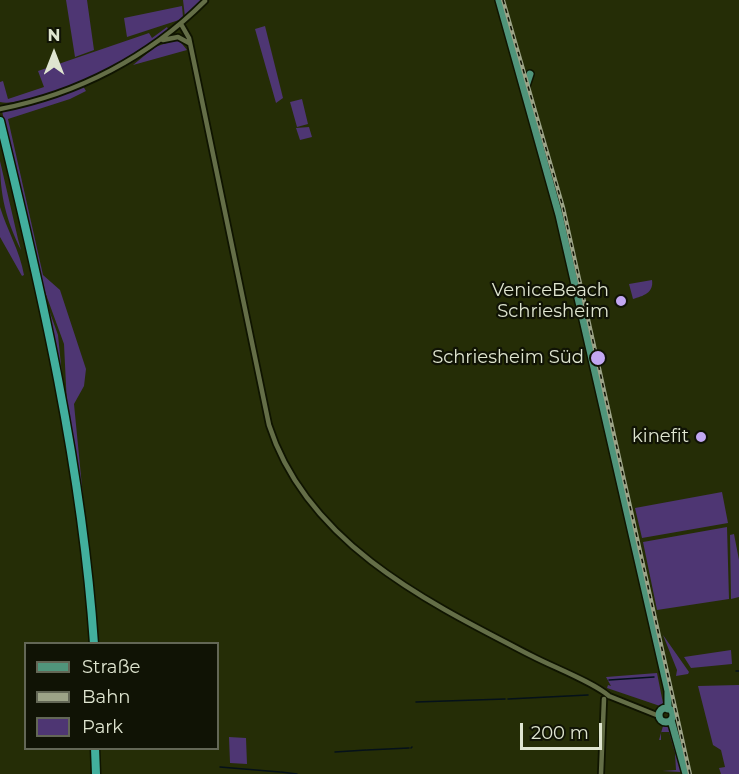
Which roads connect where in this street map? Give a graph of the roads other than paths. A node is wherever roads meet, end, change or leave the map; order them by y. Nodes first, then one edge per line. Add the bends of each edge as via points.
1 (212, 0) edge
2 (500, 0) edge
3 (204, 1) edge
4 (180, 25) junction
5 (161, 41) junction
6 (188, 41) junction
7 (530, 74) dead end
8 (525, 92) junction
9 (3, 109) edge
10 (0, 121) edge
11 (0, 144) edge
12 (89, 642) edge
13 (94, 642) edge
14 (608, 697) junction
15 (663, 712) junction
16 (671, 720) junction
17 (95, 750) edge
18 (100, 750) edge
19 (96, 774) edge
20 (101, 774) edge
21 (601, 774) edge
22 (686, 774) edge

1 - 3 street
2 - 8 main road
3 - 4 street
4 - 5 street
4 - 6 street
5 - 6 street via 176,37
5 - 9 street via 101,76
6 - 14 street via 269,424 280,455 298,486 362,553 410,591
7 - 8 main road
8 - 15 main road via 576,284 668,691
10 - 13 highway via 60,394 82,529
11 - 12 highway via 56,404
14 - 15 street
14 - 21 street
15 - 16 main road via 672,714
15 - 16 main road via 663,722
16 - 22 main road
17 - 19 highway
18 - 20 highway

